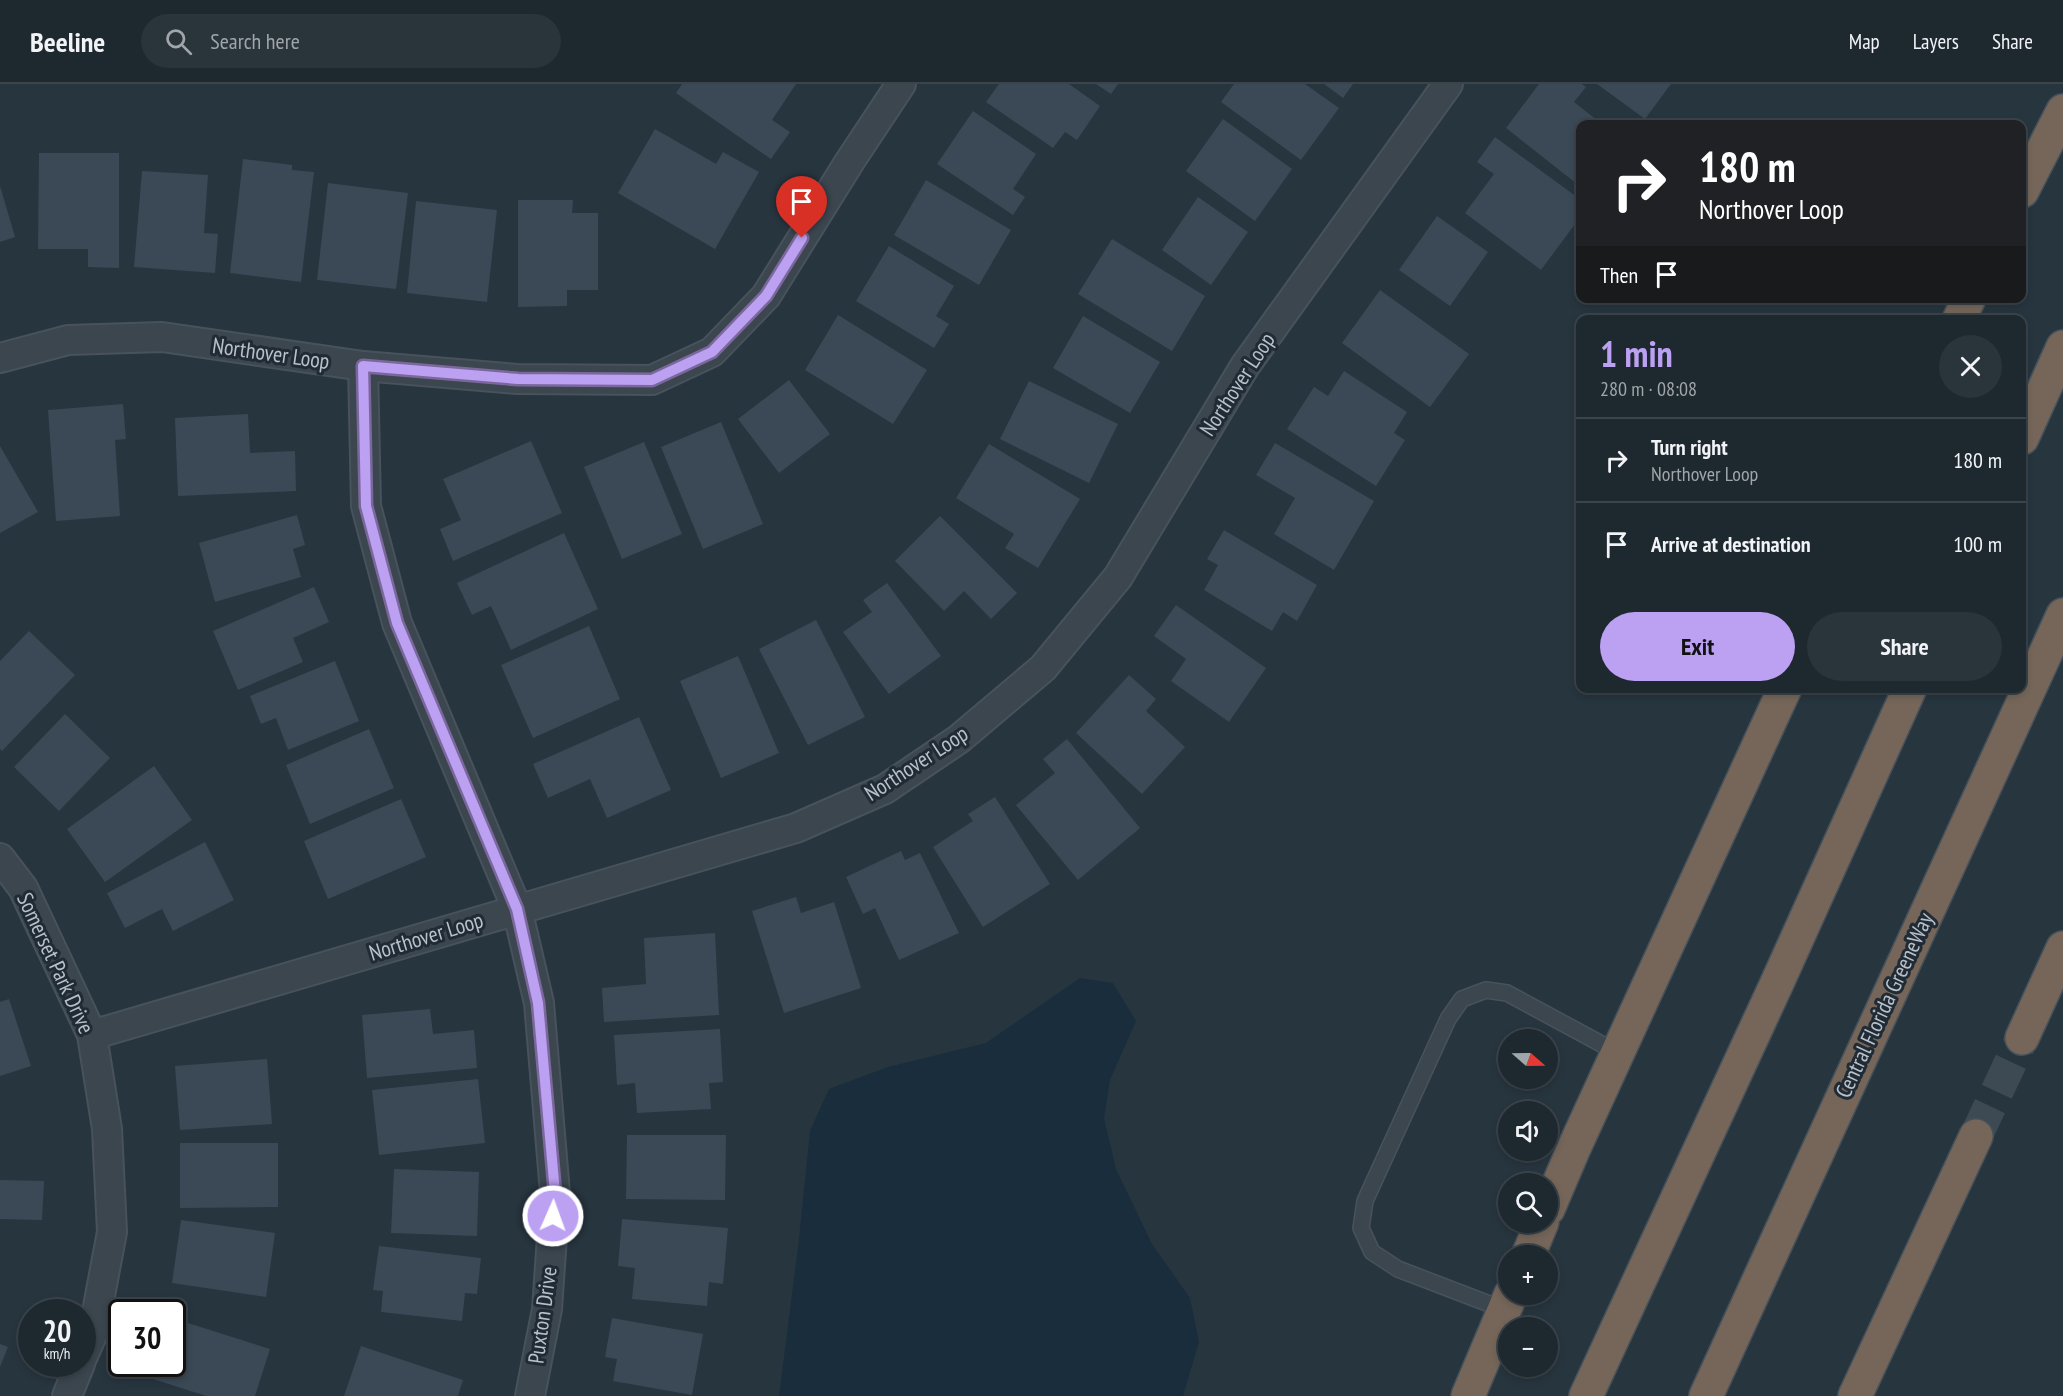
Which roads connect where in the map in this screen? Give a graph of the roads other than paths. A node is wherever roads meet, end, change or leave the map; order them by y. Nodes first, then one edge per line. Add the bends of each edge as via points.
1 (902, 84) edge
2 (1448, 84) edge
3 (2063, 111) edge
4 (2026, 183) edge
5 (2063, 347) edge
6 (0, 358) edge
7 (363, 366) junction
8 (2026, 429) edge
9 (2063, 615) edge
10 (1783, 693) edge
11 (1908, 693) edge
12 (0, 858) edge
13 (517, 909) junction
14 (2063, 948) edge
15 (92, 1035) junction
16 (2022, 1038) tunnel mouth
17 (1618, 1053) junction
18 (1976, 1136) tunnel mouth
19 (1558, 1187) edge
20 (1498, 1299) edge
21 (1507, 1305) edge
22 (96, 1317) edge
23 (75, 1377) edge
24 (67, 1396) edge
25 (530, 1396) edge
26 (1468, 1396) edge
27 (1586, 1396) edge
28 (1706, 1396) edge
29 (1855, 1396) edge

1 - 7 street, Northover Loop via 766,296 712,352 652,380 518,379
2 - 13 street, Northover Loop via 1245,366 1118,577 1043,668 960,739 885,789 796,828
3 - 4 highway
5 - 8 highway
6 - 7 street, Northover Loop via 68,340 162,337
7 - 13 street, Puxton Drive via 366,506 397,623
9 - 28 highway, Central Florida GreeneWay
10 - 17 highway
11 - 27 highway
12 - 15 street, Somerset Park Drive via 23,888
13 - 15 street, Northover Loop
13 - 25 street, Puxton Drive via 538,1003 555,1193 547,1309
14 - 16 highway
15 - 22 street, Somerset Park Drive via 107,1129 112,1232
17 - 19 highway
17 - 20 lane via 1507,993 1486,990 1462,999 1448,1019 1365,1201 1361,1228 1372,1252 1398,1269
18 - 29 highway
21 - 26 highway
23 - 24 street

